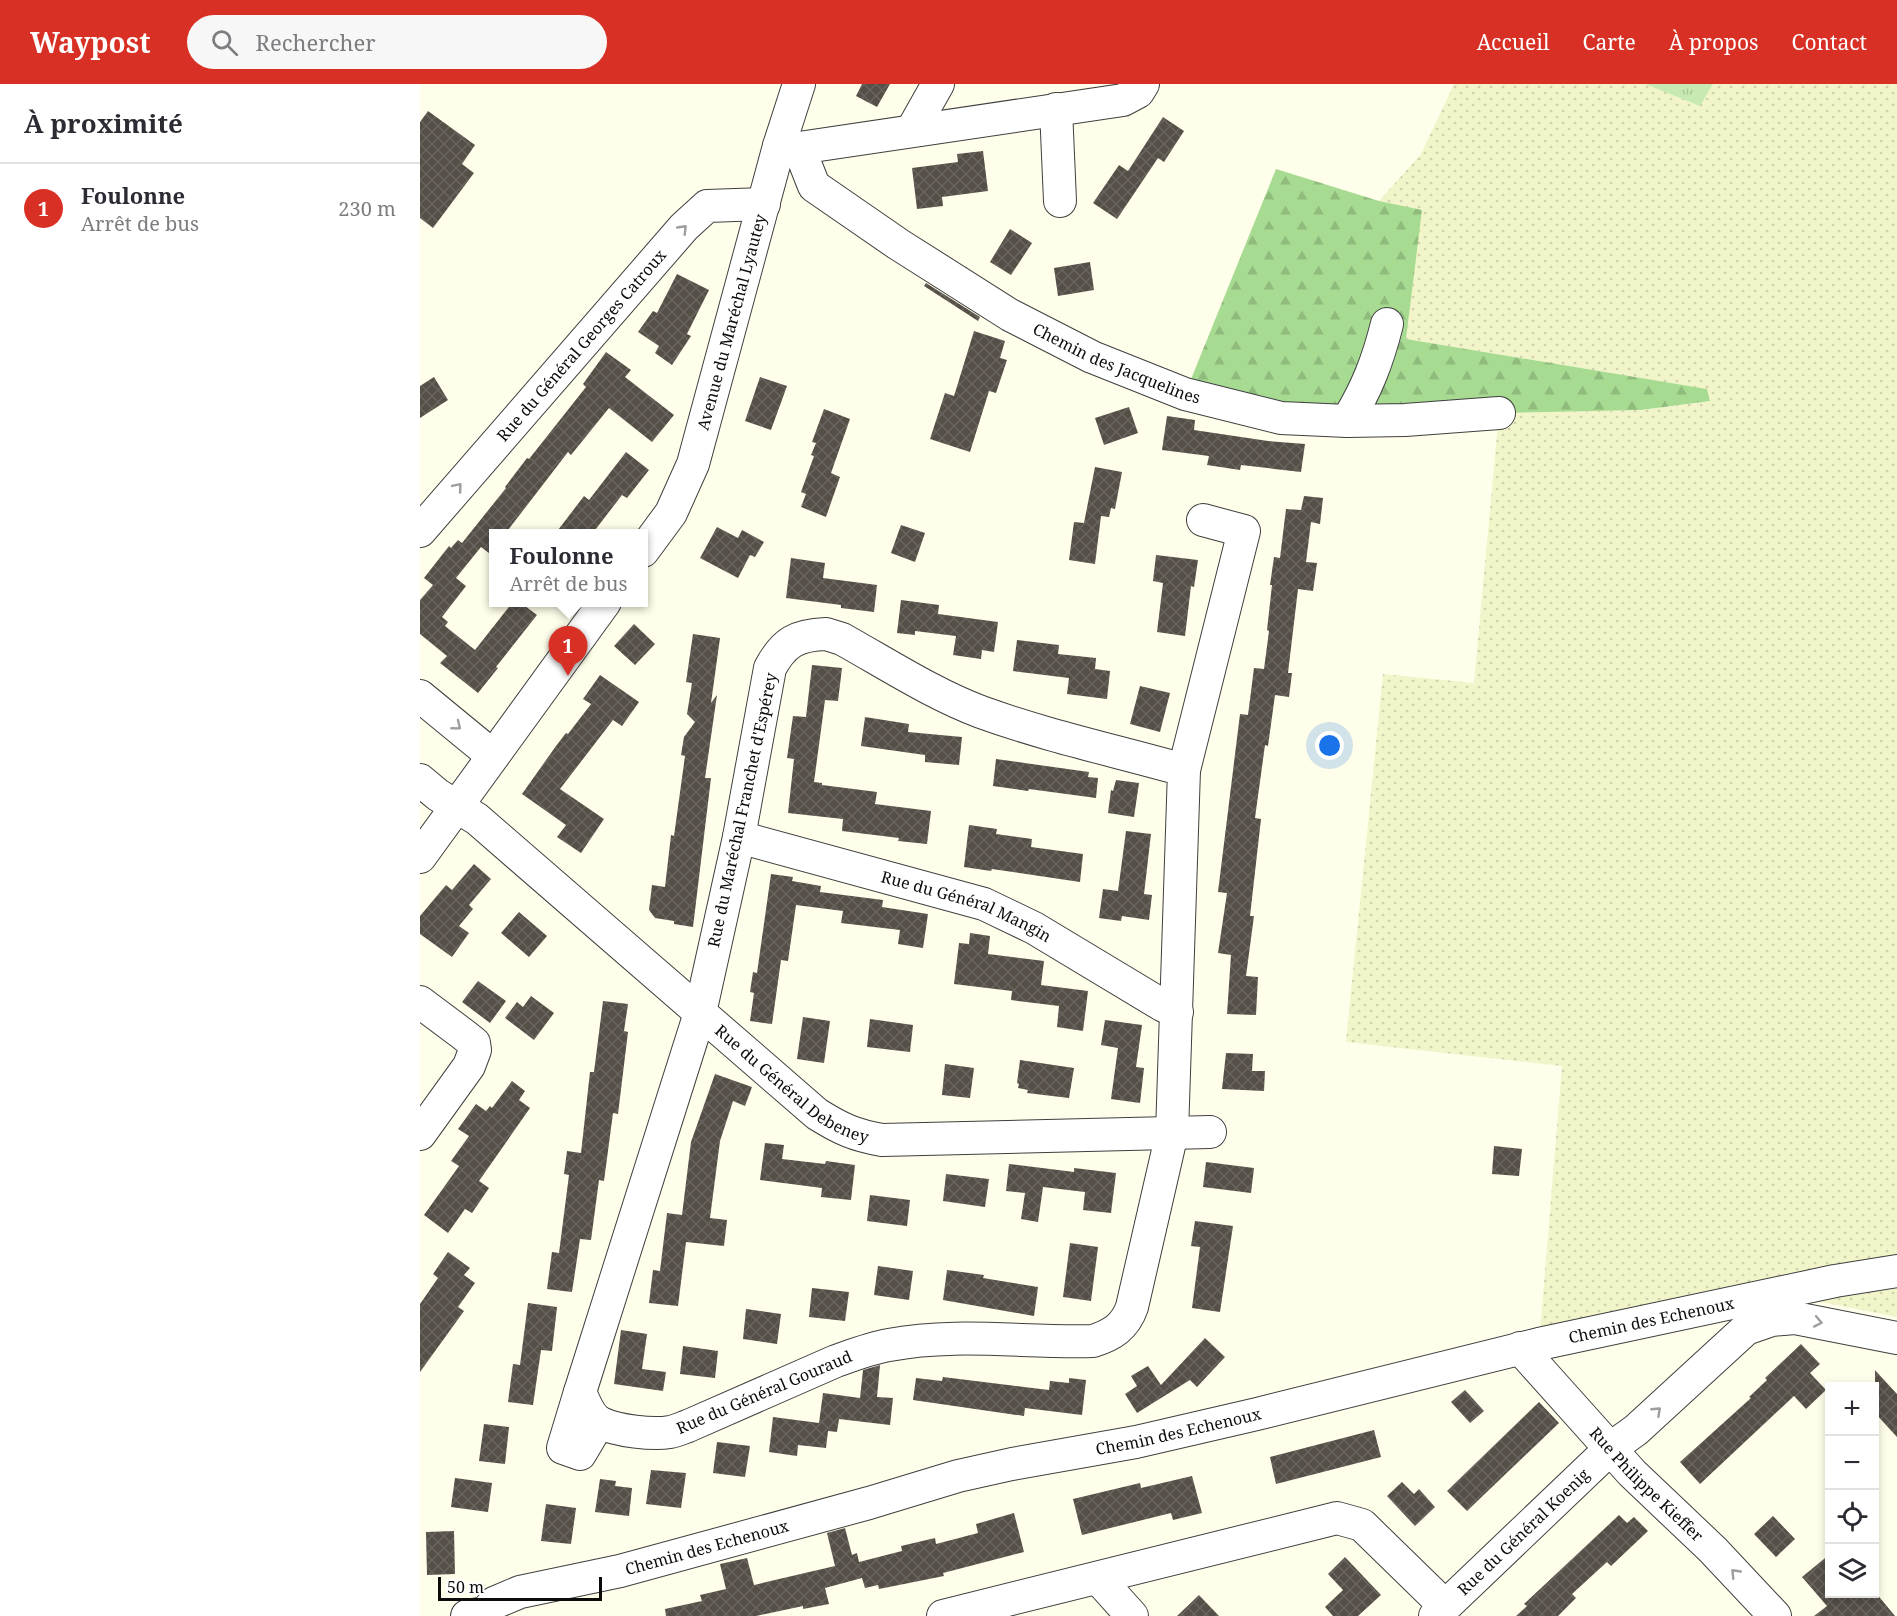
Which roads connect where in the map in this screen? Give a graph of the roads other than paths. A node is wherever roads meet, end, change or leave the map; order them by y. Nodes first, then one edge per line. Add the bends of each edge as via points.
1 (799, 84) edge
2 (938, 84) edge
3 (1143, 84) edge
4 (1056, 109) junction
5 (912, 130) junction
6 (789, 147) junction
7 (1060, 201) dead end
8 (764, 204) junction
9 (1387, 324) dead end
10 (1499, 413) dead end
11 (1347, 421) junction
12 (1203, 520) dead end
13 (420, 531) edge
14 (648, 544) edge
15 (602, 607) edge
16 (420, 696) edge
17 (493, 756) junction
18 (1184, 770) junction
19 (420, 780) edge
20 (457, 807) junction
21 (739, 837) junction
22 (420, 856) edge
23 (420, 1002) edge
24 (1177, 1012) junction
25 (700, 1013) junction
26 (1210, 1132) dead end
27 (1172, 1133) junction
28 (420, 1134) edge
29 (1897, 1271) edge
30 (1897, 1338) edge
31 (1520, 1348) junction
32 (580, 1392) junction
33 (599, 1422) junction
34 (1611, 1448) junction
35 (1098, 1578) junction
36 (1440, 1611) edge
37 (480, 1615) edge
38 (944, 1616) edge
39 (1132, 1616) edge
40 (1775, 1616) edge

1 - 6 street, Avenue du Maréchal Lyautey
2 - 5 street
3 - 4 street via 1138,92 1123,100
4 - 5 street
4 - 7 street
5 - 6 street
6 - 8 street, Avenue du Maréchal Lyautey
6 - 11 street, Chemin des Jacquelines via 814,186 1010,315 1092,357 1196,397 1281,418
13 -> 8 street, Rue du Général Georges Catroux via 684,226 706,206
8 - 14 street, Avenue du Maréchal Lyautey via 693,464 671,513
9 - 11 street via 1374,372
10 - 11 street, Chemin des Jacquelines
12 - 18 street via 1244,531
15 - 17 street
16 -> 17 street
17 - 20 street
18 - 21 street, Rue du Maréchal Franchet d'Espérey via 980,711 842,639 826,634 808,635 789,643 770,668
18 - 24 street
19 - 20 street, Rue du Général Debeney
20 - 22 street
20 - 25 street, Rue du Général Debeney via 477,819
21 - 24 street, Rue du Général Mangin via 984,904 1034,928
21 - 25 street, Rue du Maréchal Franchet d'Espérey
23 - 28 street via 474,1043 475,1050 469,1066
24 - 27 street
25 - 27 street, Rue du Général Debeney via 818,1114 858,1136 882,1140
25 - 32 street
26 - 27 street, Rue du Général Debeney
27 - 33 street, Rue du Général Gouraud via 1132,1307 1128,1317 1110,1335 1093,1341 954,1338 889,1345 836,1361 669,1432 646,1432
29 - 31 street, Chemin des Echenoux via 1823,1283
34 -> 30 street, Rue du Général Koenig via 1636,1430 1746,1329 1772,1320 1795,1318
31 - 34 street, Rue Philippe Kieffer
31 - 37 street, Chemin des Echenoux via 1136,1442 958,1476 620,1571 520,1592 494,1603
32 - 33 street
32 - 33 street via 562,1448 580,1454
34 - 36 street, Rue du Général Koenig
40 -> 34 street, Rue Philippe Kieffer
35 - 36 street via 1337,1518 1362,1525
35 - 38 street
35 - 39 street

